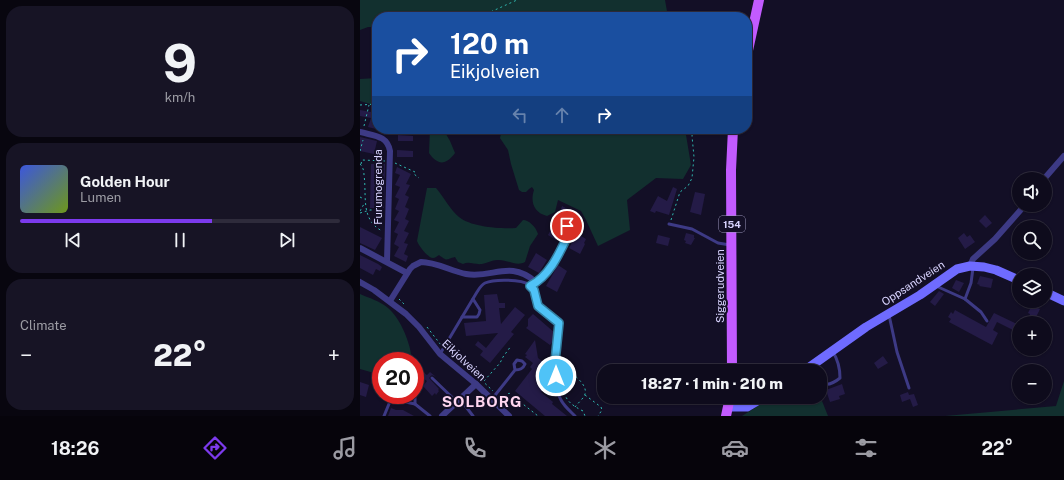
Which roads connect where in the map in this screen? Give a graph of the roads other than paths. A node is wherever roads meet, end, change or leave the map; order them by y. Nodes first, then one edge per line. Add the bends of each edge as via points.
1 (759, 0) edge
2 (752, 32) edge
3 (362, 133) edge
4 (733, 134) edge
5 (1064, 156) edge
6 (1050, 172) edge
7 (1019, 212) edge
8 (556, 220) dead end
9 (669, 224) road end
10 (570, 231) junction
11 (580, 233) dead end
12 (732, 245) junction
13 (360, 248) edge
14 (387, 261) junction
15 (972, 266) junction
16 (407, 273) junction
17 (1012, 277) edge
18 (360, 282) edge
19 (533, 284) junction
20 (934, 285) junction
21 (1052, 295) edge
22 (473, 299) junction
23 (965, 299) junction
24 (1064, 300) edge
25 (390, 301) junction
26 (888, 313) junction
27 (462, 318) junction
28 (987, 321) dead end
29 (832, 351) junction
30 (440, 354) junction
31 (732, 364) edge
32 (816, 364) edge
33 (515, 370) dead end
34 (432, 378) dead end
35 (476, 384) junction
36 (827, 385) edge
37 (909, 388) dead end
38 (494, 397) junction
39 (459, 401) junction
40 (389, 404) edge
41 (415, 404) edge
42 (752, 404) edge
43 (729, 407) edge
44 (384, 416) edge
45 (430, 416) edge
46 (442, 416) edge
47 (473, 416) edge
48 (509, 416) edge
49 (575, 416) edge

1 - 2 main road
3 - 14 street, Furumogrenda via 385,139 389,146
4 - 12 main road, Siggerudveien / 154
5 - 6 street
7 - 15 street via 973,259
8 - 10 lane via 567,226
9 - 12 lane via 692,229 718,242
10 - 11 lane
10 - 19 lane via 554,261 542,278
12 - 31 main road, Siggerudveien / 154
13 - 14 street
14 - 16 street
15 - 17 main road via 996,270
15 - 20 main road, Oppsandveien via 954,271
15 - 23 lane via 971,284
16 - 19 street via 413,266 424,262 467,274 516,271 524,274
16 - 25 street
18 - 25 street, Eikjolveien
19 - 22 lane via 516,281 489,282 481,286
19 - 49 lane via 538,306 559,323 556,390
20 - 23 lane
20 - 26 main road, Oppsandveien
21 - 24 main road
22 - 27 lane
22 - 27 lane via 480,310 479,314 477,317
23 - 28 lane via 981,312
25 - 30 street, Eikjolveien via 419,327
26 - 29 main road, Oppsandveien
26 - 37 lane
27 - 30 lane
29 - 32 main road, Oppsandveien
29 - 36 lane via 836,357 840,378
30 - 35 street, Eikjolveien
33 - 38 lane
34 - 39 lane
35 - 38 street, Eikjolveien
35 - 39 street
38 - 48 street, Eikjolveien
39 - 46 street
39 - 47 lane
40 - 44 lane
41 - 45 lane
42 - 43 main road via 747,407

